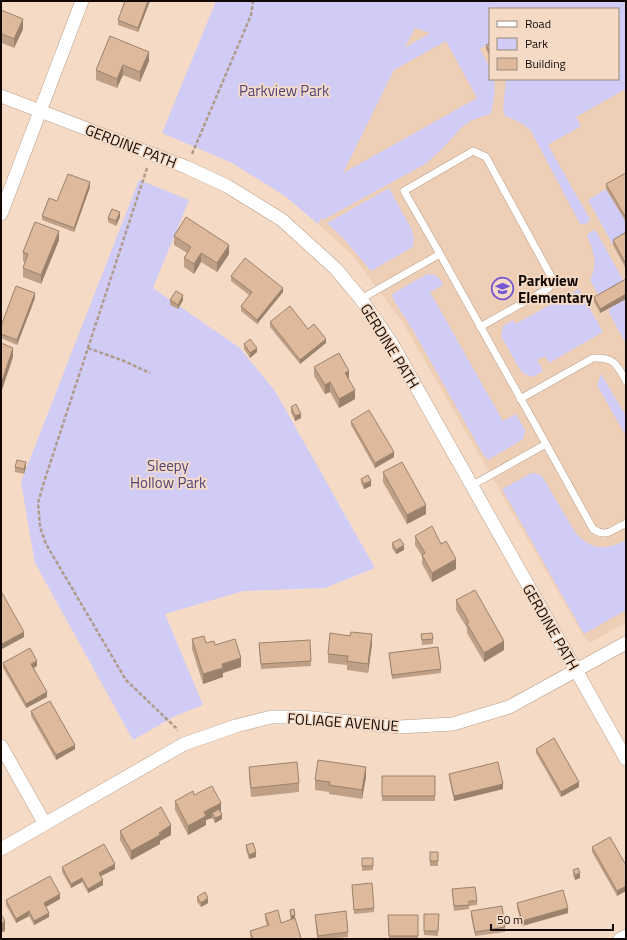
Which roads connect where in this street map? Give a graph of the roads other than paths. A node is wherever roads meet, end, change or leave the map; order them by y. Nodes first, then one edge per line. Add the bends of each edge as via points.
1 (82, 1) edge
2 (1, 96) edge
3 (40, 112) junction
4 (1, 214) edge
5 (440, 254) junction
6 (361, 299) junction
7 (480, 327) junction
8 (626, 381) edge
9 (520, 398) junction
10 (546, 444) junction
11 (471, 486) junction
12 (626, 523) edge
13 (626, 643) edge
14 (576, 672) junction
15 (1, 746) edge
16 (626, 759) edge
17 (45, 824) junction
18 (1, 849) edge
19 (626, 936) edge
20 (620, 939) edge

1 - 3 street
2 - 3 street, GERDINE PATH
3 - 4 street
3 - 6 street, GERDINE PATH via 186,167 227,186 282,220 336,269
5 - 6 lane
5 - 7 lane
5 - 7 lane via 404,191 473,151 486,157 553,280 549,288
6 - 11 street, GERDINE PATH via 392,344
7 - 9 lane
8 - 9 lane via 617,365 606,357 593,358
9 - 10 lane
10 - 11 lane
10 - 12 lane via 592,529 599,533 609,533
11 - 14 street, GERDINE PATH
13 - 14 street, FOLIAGE AVENUE
14 - 16 street, GERDINE PATH
14 - 17 street, FOLIAGE AVENUE via 510,707 453,724 399,727 303,717 271,718 236,726 184,744
15 - 17 street
17 - 18 street, FOLIAGE AVENUE
19 - 20 street

